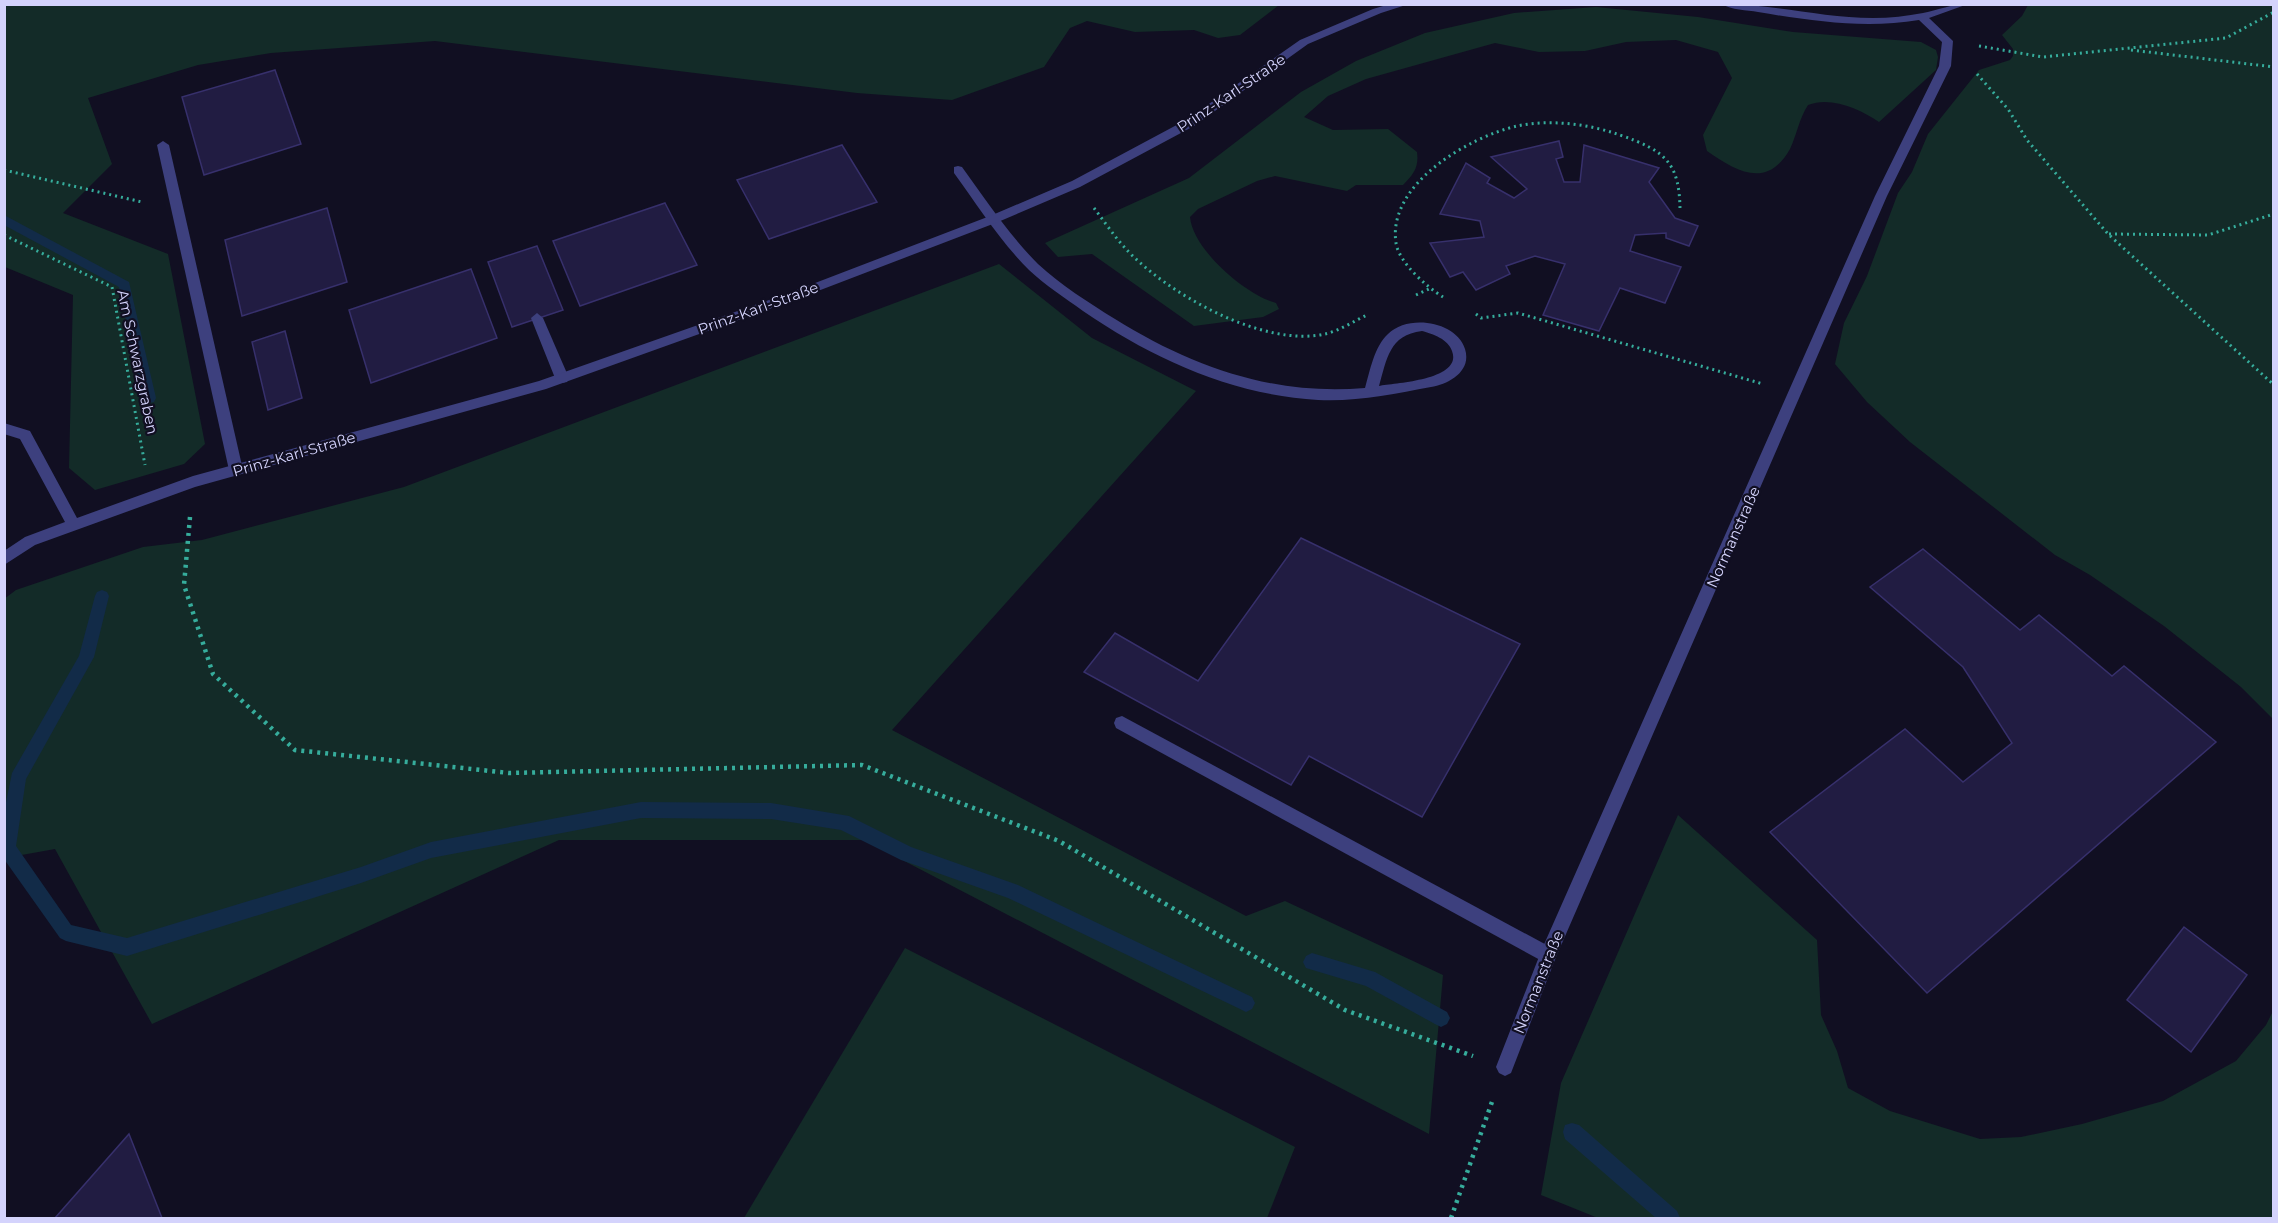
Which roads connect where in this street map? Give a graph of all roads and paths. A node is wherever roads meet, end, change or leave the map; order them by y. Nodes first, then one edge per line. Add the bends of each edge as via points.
1 (1404, 4) edge
2 (1727, 4) edge
3 (1963, 4) edge
4 (2274, 12) edge
5 (1922, 17) junction
6 (1948, 40) junction
7 (2122, 49) junction
8 (2274, 68) edge
9 (163, 146) dead end
10 (4, 170) edge
11 (958, 170) dead end
12 (1076, 184) junction
13 (177, 210) junction
14 (1680, 212) dead end
15 (2274, 214) edge
16 (994, 219) junction
17 (2108, 234) junction
18 (4, 235) edge
19 (1429, 289) junction
20 (1446, 298) dead end
21 (1407, 299) dead end
22 (1375, 312) dead end
23 (1473, 313) dead end
24 (537, 318) dead end
25 (562, 378) junction
26 (2274, 385) edge
27 (1370, 392) junction
28 (1796, 393) junction
29 (4, 428) edge
30 (144, 452) dead end
31 (236, 470) junction
32 (193, 482) junction
33 (74, 525) junction
34 (4, 559) edge
35 (1122, 723) dead end
36 (1548, 955) junction
37 (1504, 1067) junction
38 (1451, 1218) edge

1 - 12 street, Prinz-Karl-Straße via 1377,11 1304,42 1190,123
2 - 5 street via 1813,16 1875,20
3 - 5 street
4 - 7 path via 2226,38
5 - 6 street
6 - 7 path via 2043,57
6 - 17 path
6 - 28 street, Normanstraße via 1945,66 1881,196
7 - 8 path
9 - 13 street
10 - 13 path
11 - 16 street
12 - 16 street, Prinz-Karl-Straße
12 - 22 path via 1126,249 1176,289 1217,314 1291,336 1326,334
13 - 31 street
14 - 19 path via 1680,179 1672,160 1653,146 1610,131 1563,125 1519,126 1470,142 1436,164 1401,209 1396,244
15 - 17 path via 2208,234
16 - 25 street, Prinz-Karl-Straße
16 - 27 street via 1034,267 1073,298 1141,342 1210,375 1288,393
17 - 26 path
18 - 30 path, Am Schwarzgraben via 112,287
19 - 20 path
19 - 21 path
23 - 28 path via 1482,318 1518,313
24 - 25 street
25 - 31 street, Prinz-Karl-Straße
27 - 27 street via 1448,377 1461,363 1457,344 1439,330 1403,330 1388,342
28 - 36 street, Normanstraße
29 - 33 street via 25,435
31 - 32 street, Prinz-Karl-Straße
32 - 33 street, Prinz-Karl-Straße
32 - 37 path via 184,585 213,674 295,750 509,773 862,765 1059,841 1345,1010
33 - 34 street, Prinz-Karl-Straße via 30,541
35 - 36 street
36 - 37 street, Normanstraße
37 - 38 path

